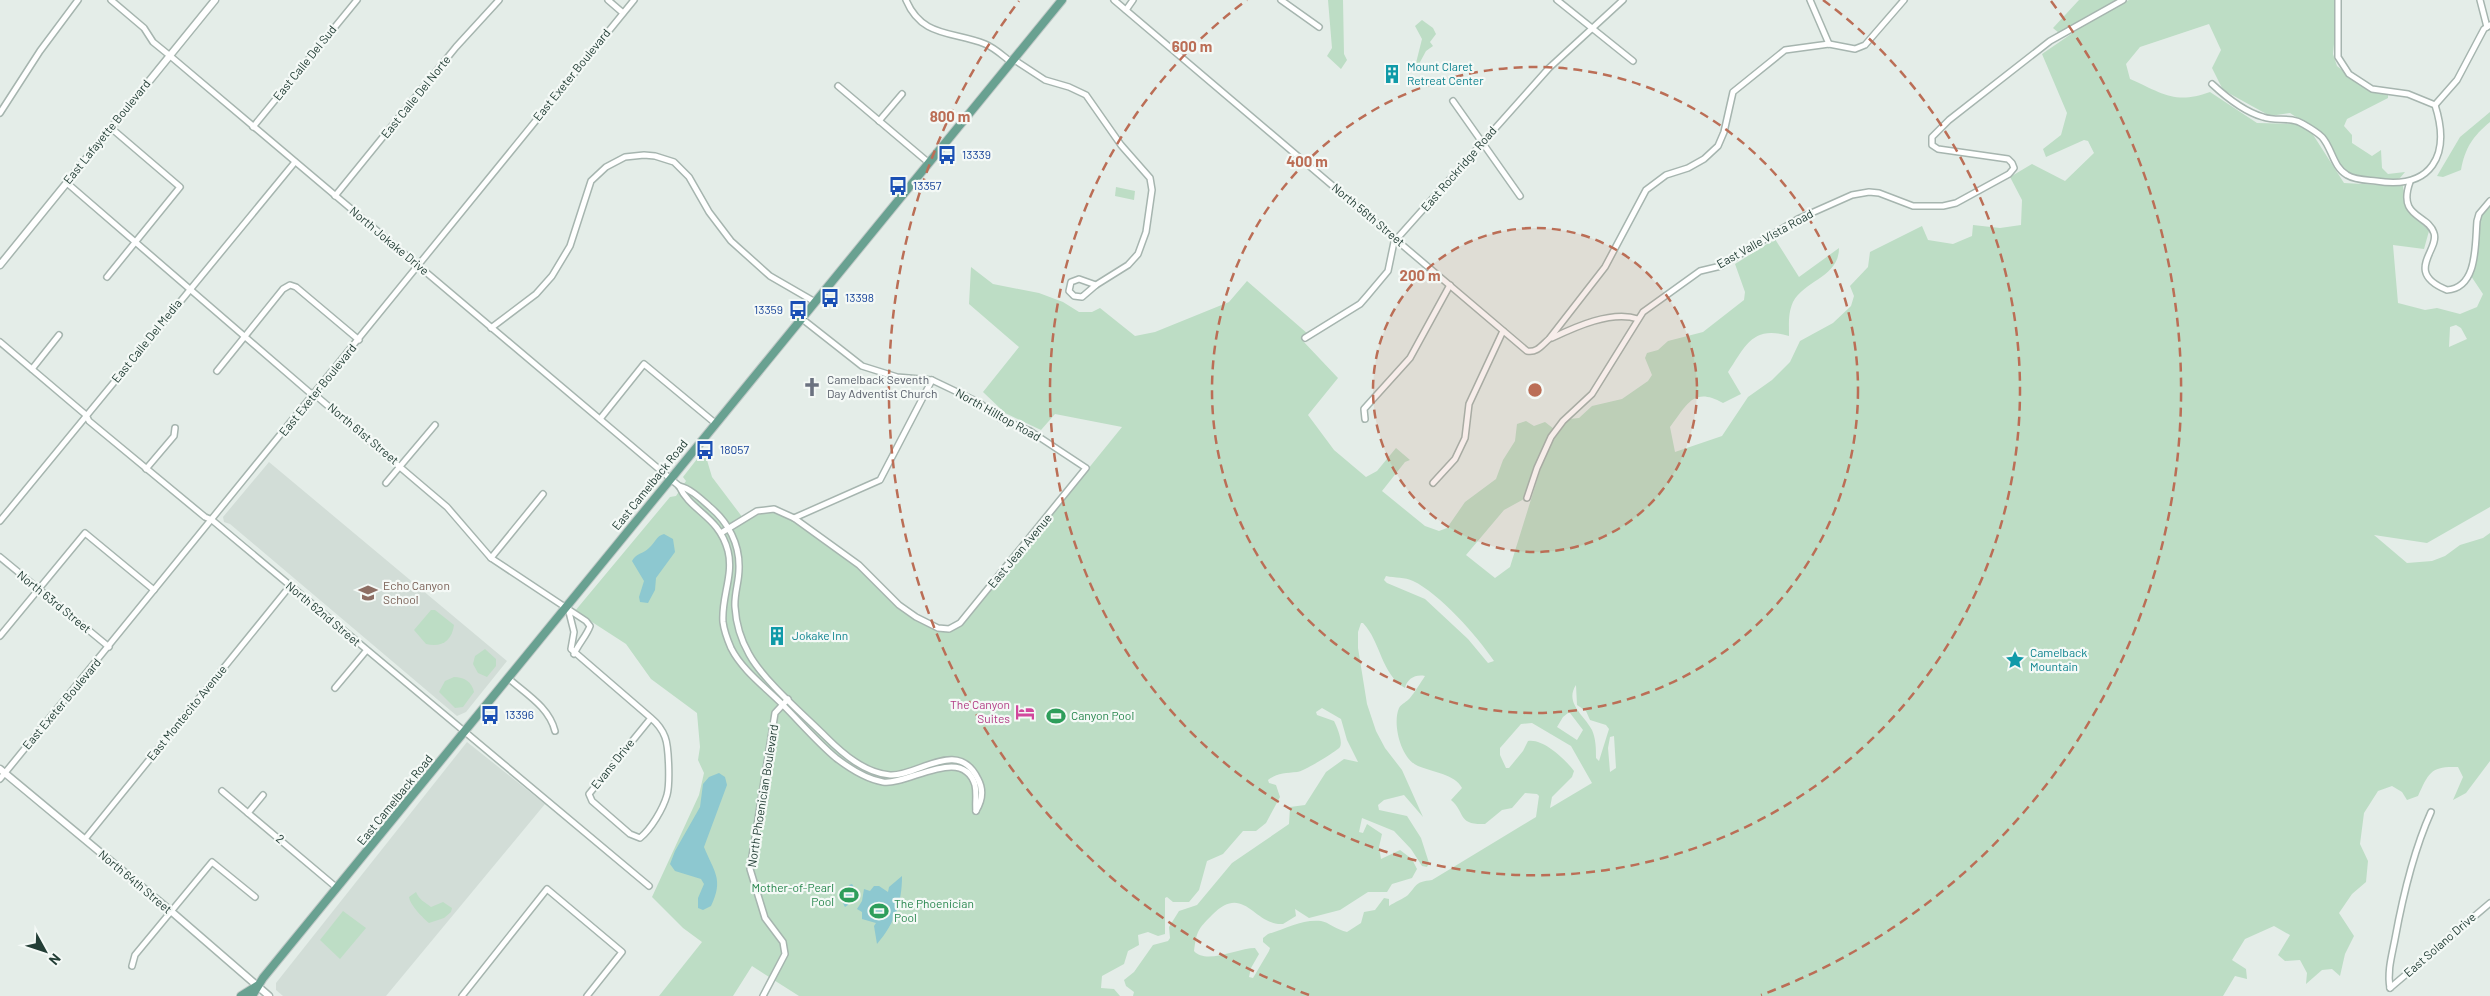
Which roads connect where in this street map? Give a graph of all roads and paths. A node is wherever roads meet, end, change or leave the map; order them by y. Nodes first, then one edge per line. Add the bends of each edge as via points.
1 (78, 0) edge
2 (111, 0) edge
3 (215, 0) edge
4 (357, 0) edge
5 (499, 0) edge
6 (608, 0) edge
7 (634, 0) edge
8 (906, 0) edge
9 (1062, 0) edge
10 (1114, 0) edge
11 (1133, 0) edge
12 (1281, 0) edge
13 (1557, 0) edge
14 (1623, 0) edge
15 (1810, 0) edge
16 (1904, 0) edge
17 (2123, 0) edge
18 (2338, 0) edge
19 (2480, 0) edge
20 (1126, 10) junction
21 (623, 13) junction
22 (2488, 26) edge
23 (1319, 27) dead end
24 (1591, 28) junction
25 (1829, 44) junction
26 (169, 55) junction
27 (1012, 61) junction
28 (1633, 61) dead end
29 (2212, 84) dead end
30 (838, 86) dead end
31 (902, 94) dead end
32 (1453, 101) dead end
33 (2435, 105) junction
34 (0, 113) edge
35 (880, 121) junction
36 (253, 127) junction
37 (111, 128) junction
38 (1483, 143) junction
39 (294, 162) junction
40 (928, 163) junction
41 (2410, 182) junction
42 (67, 183) junction
43 (335, 196) junction
44 (1520, 196) dead end
45 (2490, 201) edge
46 (1397, 239) junction
47 (136, 242) junction
48 (0, 265) edge
49 (418, 266) junction
50 (106, 277) dead end
51 (1096, 285) junction
52 (1450, 285) junction
53 (190, 289) junction
54 (814, 302) junction
55 (801, 318) junction
56 (1638, 319) junction
57 (491, 328) junction
58 (1503, 330) junction
59 (59, 335) dead end
60 (244, 337) junction
61 (1306, 338) dead end
62 (1549, 339) junction
63 (358, 340) junction
64 (0, 342) edge
65 (32, 369) junction
66 (217, 371) dead end
67 (932, 380) junction
68 (314, 394) junction
69 (86, 415) junction
70 (600, 419) junction
71 (1365, 419) dead end
72 (715, 423) junction
73 (435, 425) dead end
74 (175, 428) dead end
75 (401, 466) junction
76 (1086, 468) joint
77 (146, 469) junction
78 (670, 479) junction
79 (1433, 483) dead end
80 (386, 484) dead end
81 (679, 486) junction
82 (543, 494) dead end
83 (1527, 498) dead end
84 (794, 518) junction
85 (212, 520) junction
86 (0, 521) edge
87 (728, 528) junction
88 (721, 532) junction
89 (0, 558) edge
90 (491, 558) junction
91 (290, 586) junction
92 (39, 589) junction
93 (154, 590) junction
94 (567, 610) junction
95 (574, 632) junction
96 (0, 636) edge
97 (583, 637) junction
98 (109, 647) junction
99 (366, 651) junction
100 (574, 654) junction
101 (508, 678) junction
102 (335, 688) dead end
103 (788, 699) junction
104 (782, 704) junction
105 (651, 718) junction
106 (556, 731) dead end
107 (465, 732) junction
108 (2, 774) edge
109 (222, 791) dead end
110 (263, 794) dead end
111 (2431, 812) dead end
112 (248, 813) junction
113 (84, 839) junction
114 (649, 886) dead end
115 (337, 888) junction
116 (255, 897) dead end
117 (2490, 903) edge
118 (172, 912) junction
119 (132, 966) dead end
120 (257, 986) junction
121 (240, 996) edge
122 (252, 996) edge
123 (269, 996) edge
124 (462, 996) edge
125 (587, 996) edge
126 (763, 996) edge

1 - 34 street via 40,50
2 - 26 street, North Jokake Drive
3 - 26 street, East Lafayette Boulevard
4 - 36 street, East Calle Del Sud
5 - 43 street, East Calle Del Norte via 459,42
6 - 21 street
7 - 21 street, East Exeter Boulevard
8 - 27 street via 916,17 931,29 988,45
9 - 27 main road, East Camelback Road
10 - 20 street, North 56th Street
11 - 20 street
12 - 23 street
13 - 24 street
14 - 24 street, East Rockridge Road
15 - 25 street
16 - 25 street via 1865,45 1850,49
17 - 56 street, East Valle Vista Road via 2050,41 1932,137 1932,145 1938,149 2008,159 2014,168 2009,174 1943,206 1913,206 1869,192 1843,198 1798,219 1721,266 1700,271
18 - 33 street via 2338,57 2349,74 2372,89 2408,94
19 - 22 street
20 - 46 street, North 56th Street
21 - 49 street, East Exeter Boulevard
22 - 33 street via 2462,72
24 - 28 street
24 - 38 street, East Rockridge Road via 1543,74
25 - 62 street via 1785,50 1733,92 1718,146 1704,159 1666,175 1646,190 1605,267
26 - 36 street, North Jokake Drive
26 - 37 street, East Lafayette Boulevard
27 - 40 main road, East Camelback Road
27 - 51 street via 1045,80 1086,95 1150,178 1152,190 1146,232 1138,254 1128,265
29 - 41 street via 2264,118 2292,118 2309,128 2323,138 2346,175 2383,182
30 - 35 street
31 - 35 street
32 - 38 street
33 - 41 street via 2440,131 2436,156 2430,170
35 - 40 street
36 - 39 street, North Jokake Drive
37 - 42 street, East Lafayette Boulevard
37 - 47 street via 180,187
38 - 44 street
38 - 46 street, East Rockridge Road
39 - 43 street, North Jokake Drive
39 - 53 street, East Calle Del Media
40 - 54 main road, East Camelback Road
41 - 45 street via 2407,194 2412,211 2434,231 2426,271 2432,282 2447,290 2460,286 2470,273 2476,221
42 - 47 street, North 61st Street
42 - 48 street, East Lafayette Boulevard
43 - 49 street, North Jokake Drive
46 - 52 street, North 56th Street
46 - 61 street, East Rockridge Road via 1392,247 1388,272 1360,304
47 - 50 street
47 - 53 street, North 61st Street
49 - 57 street, North Jokake Drive
49 - 63 street, East Exeter Boulevard
51 - 51 street via 1082,297 1069,291 1071,282 1079,279
52 - 58 street, North 56th Street
52 - 71 street via 1410,358 1364,409
53 - 60 street, North 61st Street
53 - 69 street, East Calle Del Media
54 - 55 main road, East Camelback Road
54 - 57 street via 770,276 727,237 689,177 674,162 655,156 625,157 606,167 591,181 570,246 552,276 536,294
55 - 67 street, North Hilltop Road via 862,366 897,377
55 - 72 main road, East Camelback Road
56 - 62 street via 1628,316 1606,319
56 - 83 street, East Valle Vista Road via 1592,394 1551,437
57 - 70 street, North Jokake Drive
58 - 62 street, North 56th Street via 1531,352
58 - 79 street via 1472,398 1465,438 1456,458
59 - 65 street
60 - 63 street via 283,289 290,285
60 - 66 street
60 - 68 street, North 61st Street
63 - 68 street, East Exeter Boulevard
64 - 65 street, North 62nd Street
65 - 69 street, North 62nd Street
67 - 76 street, North Hilltop Road via 978,402 1001,419 1030,431
67 - 84 street via 880,480
68 - 75 street, North 61st Street
68 - 85 street, East Exeter Boulevard
69 - 77 street, North 62nd Street
69 - 86 street, East Calle Del Media
70 - 72 street via 644,364
70 - 78 street, North Jokake Drive
72 - 78 main road, East Camelback Road
73 - 75 street
74 - 77 street via 174,436
75 - 80 street
75 - 90 street, North 61st Street via 451,510
76 - 84 street, East Jean Avenue via 960,622 950,629 938,628 899,605 859,565
77 - 85 street, North 62nd Street
78 - 81 street, North Phoenician Boulevard
78 - 94 main road, East Camelback Road
81 - 87 street, North Phoenician Boulevard via 688,489 716,512
81 - 88 street, North Phoenician Boulevard via 683,495 710,517
82 - 90 street
84 - 87 street via 774,509 757,511
85 - 91 street, North 62nd Street
85 - 93 street, East Exeter Boulevard
87 - 88 street
87 - 103 street, North Phoenician Boulevard via 738,550 740,569 735,607 742,638 757,666
88 - 104 street, North Phoenician Boulevard via 729,552 730,569 723,624 732,648 748,670
89 - 92 street, North 63rd Street
90 - 94 street, North 61st Street
91 - 99 street, North 62nd Street
91 - 113 street, East Montecito Avenue
92 - 93 street via 85,533
92 - 96 street
92 - 98 street, North 63rd Street
93 - 98 street, East Exeter Boulevard
94 - 95 street
94 - 97 street via 590,626
94 - 101 main road, East Camelback Road
95 - 97 street
95 - 100 street via 570,646
97 - 100 street
98 - 108 street, East Exeter Boulevard
99 - 102 street
99 - 107 street, North 62nd Street
100 - 105 street, Evans Drive
101 - 106 street via 546,711
101 - 107 main road, East Camelback Road
103 - 104 street, North Phoenician Boulevard
103 - 104 street, North Phoenician Boulevard via 836,748 877,773 902,774 946,760 964,764 981,784 976,812 974,784 969,775 955,767 927,770 901,782 883,782 851,769 831,754
104 - 126 street, North Phoenician Boulevard via 775,714 750,869 765,918 785,949 783,961
105 - 105 street, Evans Drive via 665,738 667,795 648,831 640,838 623,828 592,801 589,794
107 - 114 street, North 62nd Street
107 - 115 main road, East Camelback Road
108 - 113 street, North 64th Street
109 - 112 street, 2
110 - 112 street
111 - 117 street, East Solano Drive via 2418,841 2402,903 2388,976 2390,988
112 - 115 street, 2
113 - 118 street, North 64th Street
115 - 120 main road, East Camelback Road
116 - 118 street via 212,862
118 - 119 street via 135,955
118 - 120 street, North 64th Street
120 - 121 main road, East Camelback Road
120 - 122 main road, East Camelback Road
120 - 123 street, North 64th Street
124 - 125 street via 547,889 622,952

